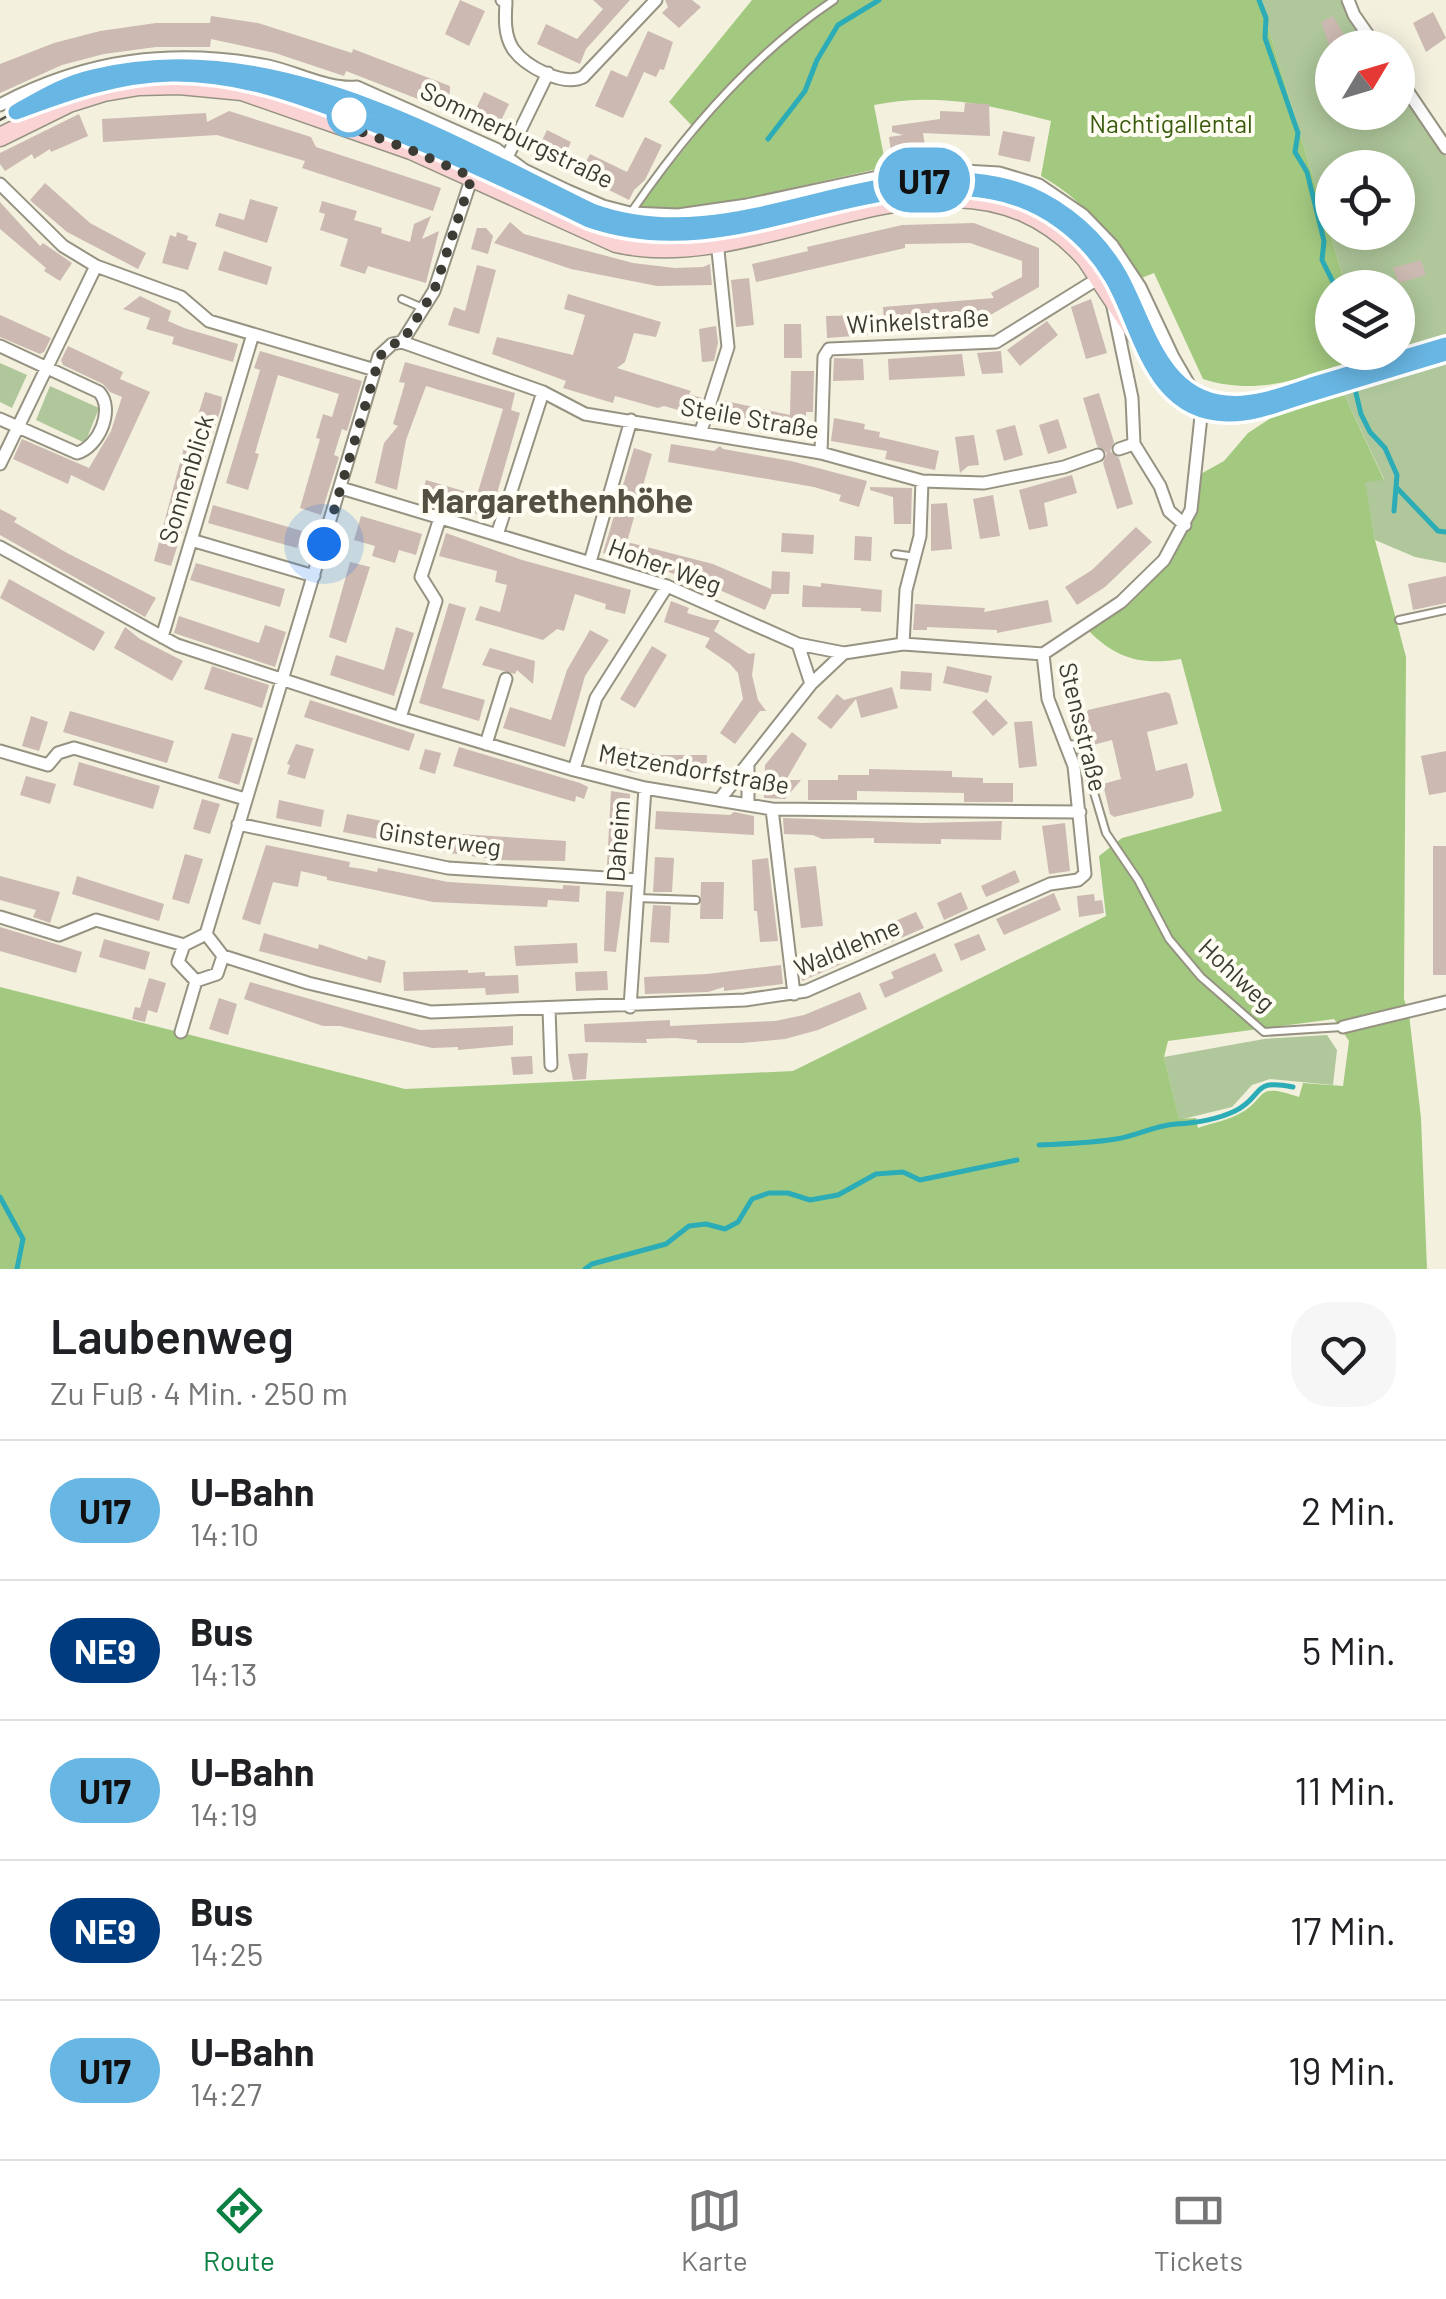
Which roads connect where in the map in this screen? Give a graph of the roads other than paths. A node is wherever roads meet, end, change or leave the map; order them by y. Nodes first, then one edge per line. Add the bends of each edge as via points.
1 (656, 0) edge
2 (834, 0) edge
3 (1348, 0) edge
4 (505, 1) edge
5 (1364, 30) edge
6 (548, 73) junction
7 (1415, 102) edge
8 (0, 105) edge
9 (0, 137) edge
10 (1446, 148) edge
11 (508, 157) junction
12 (472, 177) junction
13 (0, 184) edge
14 (492, 188) junction
15 (630, 213) junction
16 (716, 242) junction
17 (96, 266) junction
18 (1099, 278) junction
19 (402, 299) dead end
20 (1112, 303) junction
21 (424, 309) junction
22 (253, 334) junction
23 (402, 342) junction
24 (0, 346) edge
25 (1446, 349) edge
26 (1173, 357) junction
27 (47, 368) junction
28 (374, 370) junction
29 (1158, 370) junction
30 (542, 392) junction
31 (1202, 406) junction
32 (0, 420) edge
33 (631, 420) junction
34 (18, 428) junction
35 (701, 431) junction
36 (1134, 444) junction
37 (1119, 449) dead end
38 (821, 453) junction
39 (1098, 455) dead end
40 (0, 464) edge
41 (922, 481) junction
42 (341, 488) junction
43 (440, 518) junction
44 (1185, 526) junction
45 (497, 535) junction
46 (191, 540) junction
47 (0, 547) edge
48 (895, 554) dead end
49 (917, 557) junction
50 (590, 562) junction
51 (314, 576) junction
52 (667, 586) junction
53 (1446, 610) edge
54 (1399, 620) dead end
55 (162, 638) junction
56 (798, 644) junction
57 (902, 644) junction
58 (844, 653) junction
59 (1043, 654) junction
60 (506, 679) dead end
61 (283, 681) junction
62 (811, 684) junction
63 (400, 718) junction
64 (486, 744) junction
65 (1066, 744) junction
66 (0, 751) edge
67 (748, 767) junction
68 (574, 770) junction
69 (645, 788) junction
70 (245, 800) junction
71 (720, 800) junction
72 (748, 804) junction
73 (772, 809) junction
74 (1080, 812) junction
75 (238, 824) junction
76 (638, 880) junction
77 (637, 898) junction
78 (696, 900) dead end
79 (0, 918) edge
80 (206, 934) junction
81 (184, 946) junction
82 (223, 956) junction
83 (196, 981) junction
84 (794, 994) junction
85 (1446, 1002) edge
86 (630, 1007) junction
87 (549, 1009) junction
88 (1343, 1028) joint
89 (182, 1032) dead end
90 (551, 1065) dead end

1 - 6 street via 584,77 570,81
2 - 15 lane via 744,74
3 - 5 street
4 - 6 street via 514,50
6 - 11 street
7 - 10 street
8 - 11 street, Sommerburgstraße via 103,64 153,56 237,60 343,89 357,87
9 - 12 street via 104,92 210,86 377,136
11 - 14 street
11 - 15 street, Sommerburgstraße via 568,191
12 - 14 street
12 - 21 street
13 - 17 street via 48,234
14 - 16 street via 616,243 648,248
15 - 26 street, Sommerburgstraße via 748,206 906,171 999,174 1039,185 1084,214 1140,287
16 - 18 street via 905,200 970,198 1026,212 1048,225
16 - 35 street via 728,347
17 - 22 street via 181,297 209,321
17 - 27 street
18 - 20 street
18 - 38 street, Winkelstraße via 996,342 830,349 824,358
19 - 21 lane
20 - 29 street
20 - 36 street via 1132,398
21 - 23 street
22 - 28 street
22 - 46 street, Sonnenblick
23 - 28 street via 384,349
23 - 30 street, Steile Straße
24 - 27 street
25 - 31 street via 1262,405
26 - 29 street
26 - 31 street, Sommerburgstraße
27 - 34 street
27 - 34 street via 106,400 108,412 94,441 73,452
28 - 42 street
29 - 31 street
30 - 33 street, Steile Straße via 585,414
30 - 45 street
31 - 44 street, Stensstraße
32 - 34 street
33 - 35 street, Steile Straße
33 - 50 street
34 - 40 street
35 - 38 street, Steile Straße
36 - 37 street
36 - 44 street via 1169,511
38 - 41 street, Steile Straße
39 - 41 street, Steile Straße via 984,482
41 - 49 street
42 - 43 street, Hoher Weg
42 - 51 street
43 - 45 street, Hoher Weg
43 - 63 street via 421,577 436,600
44 - 59 street, Stensstraße via 1148,578
45 - 50 street, Hoher Weg
46 - 51 street
46 - 55 street, Sonnenblick
47 - 55 street, Metzendorfstraße
48 - 49 lane
49 - 57 street via 906,590
50 - 52 street, Hoher Weg
51 - 61 street
52 - 56 street, Hoher Weg
52 - 68 street via 596,698
53 - 54 lane
55 - 61 street, Metzendorfstraße
56 - 58 street, Stensstraße
56 - 62 street
57 - 58 street, Stensstraße
57 - 59 street, Stensstraße
58 - 62 street
59 - 65 street, Stensstraße via 1048,699
60 - 64 street
61 - 63 street, Metzendorfstraße
61 - 70 street
62 - 67 street
63 - 64 street, Metzendorfstraße
64 - 68 street, Metzendorfstraße
65 - 74 street, Stensstraße
65 - 88 lane, Hohlweg via 1080,745 1106,833 1186,963 1264,1032
66 - 70 street via 48,765 58,752 74,748
67 - 71 street
67 - 72 street
68 - 69 street, Metzendorfstraße
69 - 71 street, Metzendorfstraße
69 - 76 street, Daheim
70 - 75 street
71 - 72 street, Metzendorfstraße
72 - 73 street, Metzendorfstraße
73 - 74 street, Metzendorfstraße
73 - 84 street
74 - 84 street, Waldlehne via 1082,878 1050,884
75 - 76 street, Ginsterweg via 448,868
75 - 80 street
76 - 77 street, Daheim
77 - 78 lane, Daheim
77 - 86 street, Daheim
79 - 81 street via 59,934 96,920
80 - 81 street
80 - 82 street
81 - 83 street via 178,962
82 - 83 street via 217,974
82 - 87 street, Waldlehne via 431,1012
83 - 89 street
84 - 86 street, Waldlehne
85 - 88 street, Hohlweg
86 - 87 street, Waldlehne
87 - 90 street

